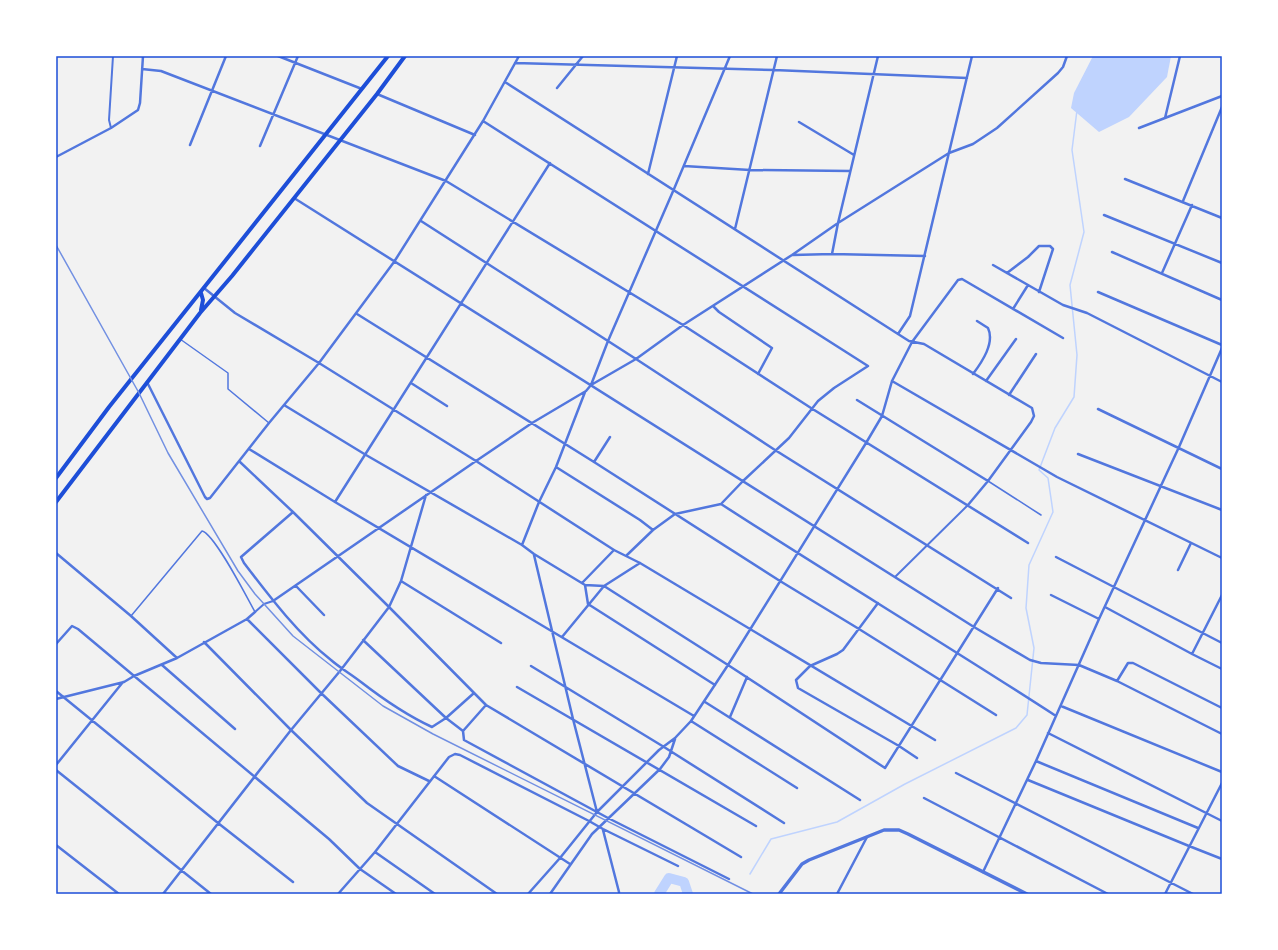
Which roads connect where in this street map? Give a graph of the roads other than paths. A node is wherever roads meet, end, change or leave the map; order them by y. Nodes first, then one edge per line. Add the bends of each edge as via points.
1 (113, 56) edge
2 (143, 56) edge
3 (226, 56) edge
4 (278, 56) edge
5 (298, 56) edge
6 (388, 56) edge
7 (405, 56) edge
8 (519, 56) edge
9 (583, 56) edge
10 (677, 56) edge
11 (730, 56) edge
12 (777, 56) edge
13 (878, 56) edge
14 (972, 56) edge
15 (1068, 56) edge
16 (1180, 56) edge
17 (295, 63) junction
18 (515, 63) junction
19 (575, 65) junction
20 (674, 68) junction
21 (142, 69) junction
22 (724, 70) junction
23 (774, 70) junction
24 (873, 75) junction
25 (966, 78) junction
26 (505, 82) junction
27 (557, 88) dead end
28 (362, 89) junction
29 (211, 90) junction
30 (377, 94) junction
31 (1222, 96) edge
32 (1222, 107) edge
33 (273, 114) junction
34 (1164, 118) junction
35 (484, 121) junction
36 (799, 122) dead end
37 (111, 128) junction
38 (1139, 128) dead end
39 (326, 134) junction
40 (475, 135) junction
41 (339, 140) junction
42 (190, 145) dead end
43 (260, 146) dead end
44 (949, 152) junction
45 (854, 155) junction
46 (56, 157) edge
47 (550, 163) junction
48 (684, 166) junction
49 (750, 170) junction
50 (850, 171) junction
51 (648, 174) junction
52 (1125, 179) dead end
53 (446, 181) junction
54 (674, 189) junction
55 (294, 198) junction
56 (1183, 201) junction
57 (1192, 205) junction
58 (1104, 215) dead end
59 (1222, 218) edge
60 (421, 221) junction
61 (513, 222) junction
62 (838, 223) junction
63 (735, 229) junction
64 (656, 230) junction
65 (1175, 243) junction
66 (1112, 252) dead end
67 (832, 254) junction
68 (792, 255) junction
69 (925, 256) junction
70 (784, 260) junction
71 (394, 262) junction
72 (1222, 263) edge
73 (487, 264) junction
74 (993, 265) dead end
75 (1007, 273) junction
76 (1162, 273) junction
77 (1028, 285) junction
78 (742, 287) junction
79 (204, 288) junction
80 (629, 292) junction
81 (1039, 292) junction
82 (1098, 292) dead end
83 (201, 293) junction
84 (214, 297) junction
85 (1222, 300) edge
86 (462, 303) junction
87 (712, 306) junction
88 (1013, 309) junction
89 (200, 312) junction
90 (357, 314) junction
91 (977, 321) dead end
92 (683, 325) junction
93 (898, 334) junction
94 (180, 338) junction
95 (1063, 338) dead end
96 (1016, 339) dead end
97 (608, 341) junction
98 (912, 342) junction
99 (1222, 344) edge
100 (1222, 348) edge
101 (1036, 354) dead end
102 (426, 357) junction
103 (636, 358) junction
104 (319, 363) junction
105 (758, 374) junction
106 (974, 374) junction
107 (1210, 375) junction
108 (892, 381) junction
109 (986, 381) junction
110 (147, 382) junction
111 (1222, 382) edge
112 (411, 383) junction
113 (590, 385) junction
114 (586, 391) junction
115 (1009, 394) junction
116 (858, 400) dead end
117 (284, 405) junction
118 (448, 406) dead end
119 (811, 408) junction
120 (1098, 409) dead end
121 (394, 410) junction
122 (882, 416) junction
123 (269, 423) junction
124 (532, 423) junction
125 (610, 437) dead end
126 (866, 443) junction
127 (565, 444) junction
128 (1179, 447) junction
129 (249, 449) junction
130 (1011, 449) junction
131 (775, 450) junction
132 (1078, 454) dead end
133 (366, 455) junction
134 (476, 461) junction
135 (240, 462) junction
136 (594, 462) junction
137 (556, 467) junction
138 (1222, 469) edge
139 (56, 478) edge
140 (743, 481) junction
141 (988, 481) junction
142 (1160, 486) junction
143 (837, 488) junction
144 (430, 492) junction
145 (426, 495) junction
146 (56, 502) edge
147 (336, 502) junction
148 (539, 502) junction
149 (721, 504) junction
150 (968, 505) junction
151 (1222, 510) edge
152 (294, 512) junction
153 (675, 514) junction
154 (1041, 515) dead end
155 (1145, 521) junction
156 (814, 525) junction
157 (380, 528) junction
158 (653, 530) junction
159 (1028, 543) dead end
160 (1191, 543) junction
161 (522, 545) junction
162 (928, 545) junction
163 (411, 547) junction
164 (614, 550) junction
165 (56, 553) edge
166 (534, 554) junction
167 (798, 554) junction
168 (627, 555) junction
169 (338, 557) junction
170 (1056, 557) dead end
171 (1222, 558) edge
172 (640, 563) junction
173 (1178, 570) dead end
174 (895, 577) junction
175 (401, 581) junction
176 (780, 581) junction
177 (584, 584) junction
178 (296, 586) junction
179 (604, 586) junction
180 (1114, 587) junction
181 (998, 588) junction
182 (1051, 595) dead end
183 (1222, 595) edge
184 (1011, 598) dead end
185 (273, 601) junction
186 (878, 603) junction
187 (588, 604) junction
188 (389, 607) junction
189 (1105, 607) junction
190 (255, 612) junction
191 (324, 615) dead end
192 (131, 616) junction
193 (247, 619) junction
194 (1099, 619) junction
195 (974, 627) junction
196 (750, 629) junction
197 (859, 629) junction
198 (553, 632) junction
199 (1202, 633) junction
200 (562, 637) junction
201 (363, 640) junction
202 (204, 642) junction
203 (501, 643) dead end
204 (1222, 643) edge
205 (56, 644) edge
206 (958, 652) junction
207 (1192, 654) junction
208 (177, 658) junction
209 (162, 664) junction
210 (728, 665) junction
211 (1079, 665) junction
212 (531, 666) dead end
213 (810, 666) junction
214 (342, 668) junction
215 (1222, 668) edge
216 (134, 676) junction
217 (747, 677) junction
218 (941, 680) junction
219 (1117, 681) junction
220 (124, 682) junction
221 (715, 685) junction
222 (565, 686) junction
223 (517, 687) dead end
224 (56, 692) edge
225 (322, 693) junction
226 (474, 693) junction
227 (63, 697) junction
228 (56, 699) edge
229 (705, 702) junction
230 (486, 705) junction
231 (1061, 706) junction
232 (1222, 708) edge
233 (996, 715) dead end
234 (694, 716) junction
235 (1056, 716) junction
236 (730, 717) junction
237 (446, 718) junction
238 (573, 719) junction
239 (91, 720) junction
240 (691, 721) junction
241 (912, 726) junction
242 (235, 729) dead end
243 (291, 730) junction
244 (463, 731) junction
245 (1048, 733) junction
246 (1222, 734) edge
247 (675, 738) junction
248 (935, 740) dead end
249 (899, 746) junction
250 (664, 747) junction
251 (671, 752) junction
252 (917, 758) dead end
253 (1036, 761) junction
254 (584, 762) junction
255 (648, 762) junction
256 (56, 765) edge
257 (660, 769) junction
258 (56, 770) edge
259 (1222, 772) edge
260 (956, 773) dead end
261 (434, 776) junction
262 (254, 777) junction
263 (1028, 780) junction
264 (429, 781) junction
265 (1222, 783) edge
266 (623, 786) junction
267 (797, 788) dead end
268 (635, 793) junction
269 (924, 798) dead end
270 (860, 800) dead end
271 (1016, 804) junction
272 (597, 812) junction
273 (1206, 813) junction
274 (608, 818) junction
275 (589, 821) junction
276 (1222, 821) edge
277 (218, 822) junction
278 (784, 823) dead end
279 (396, 824) junction
280 (756, 826) dead end
281 (599, 827) junction
282 (1198, 828) junction
283 (603, 829) junction
284 (868, 836) junction
285 (1000, 838) junction
286 (56, 845) edge
287 (1189, 846) junction
288 (375, 852) junction
289 (741, 857) dead end
290 (560, 858) junction
291 (1222, 858) edge
292 (570, 864) junction
293 (678, 866) dead end
294 (360, 869) junction
295 (182, 870) junction
296 (983, 872) junction
297 (729, 878) dead end
298 (293, 882) dead end
299 (1171, 883) junction
300 (619, 892) dead end
301 (341, 893) edge
302 (119, 894) edge
303 (163, 894) edge
304 (211, 894) edge
305 (396, 894) edge
306 (435, 894) edge
307 (496, 894) edge
308 (528, 894) edge
309 (550, 894) edge
310 (779, 894) edge
311 (837, 894) edge
312 (1027, 894) edge
313 (1108, 894) edge
314 (1165, 894) edge
315 (1194, 894) edge

1 - 37 street via 109,120
2 - 21 street
3 - 29 street
4 - 17 street
5 - 17 street
6 - 28 main road
7 - 30 main road
8 - 18 street
9 - 19 street
10 - 20 street
11 - 22 street
12 - 23 street
13 - 24 street
14 - 25 street
15 - 44 street via 1058,74 997,128 973,144
16 - 34 street
17 - 28 street
17 - 33 street
18 - 19 street
18 - 26 street
19 - 20 street
19 - 27 street
20 - 22 street
20 - 51 street
21 - 29 street via 161,70
21 - 37 street via 140,107
22 - 23 street
22 - 48 street
23 - 24 street
23 - 49 street
24 - 25 street
24 - 45 street
25 - 44 street
26 - 35 street
26 - 51 street
28 - 39 main road
29 - 33 street
29 - 42 street
30 - 40 street
30 - 41 main road
31 - 34 street
32 - 56 street
33 - 39 street
33 - 43 street
34 - 38 street
35 - 40 street
35 - 47 street
36 - 45 street
37 - 46 street
39 - 41 street
39 - 79 main road
40 - 53 street
41 - 53 street
41 - 55 main road
44 - 62 street
44 - 69 street
45 - 50 street
47 - 61 street
47 - 64 street
48 - 49 street
48 - 54 street
49 - 50 street
49 - 63 street
50 - 62 street
51 - 54 street
52 - 56 street
53 - 60 street
53 - 61 street
54 - 63 street
54 - 64 street
55 - 71 street
55 - 84 main road
56 - 57 street
57 - 59 street
57 - 65 street
58 - 65 street
60 - 71 street
60 - 73 street
61 - 73 street
61 - 80 street
62 - 67 street
62 - 68 street
63 - 70 street
64 - 78 street
64 - 80 street
65 - 72 street
65 - 76 street
66 - 76 street
67 - 68 street
67 - 69 street
68 - 70 street
69 - 93 street via 910,316
70 - 78 street
70 - 93 street
71 - 86 street
71 - 90 street
73 - 86 street
73 - 97 street
74 - 75 street
75 - 77 street
75 - 81 street via 1039,246 1050,246 1053,249
76 - 85 street
77 - 81 street
77 - 88 street
78 - 87 street
78 - 119 street via 868,366 834,388
79 - 83 main road
79 - 84 street
80 - 92 street
80 - 97 street
81 - 107 street via 1063,305 1087,313
82 - 99 street
83 - 89 main road via 203,300
83 - 139 main road via 109,407
84 - 89 main road
84 - 104 street via 235,313
86 - 102 street
86 - 113 street
87 - 92 street
87 - 105 street via 772,348
88 - 95 street
88 - 98 street via 962,279 958,280
89 - 94 main road
90 - 102 street
90 - 104 street
91 - 106 street via 988,328 990,335 987,350
92 - 103 street
92 - 105 street
93 - 98 street
94 - 110 main road
94 - 123 lane via 228,373 228,389
96 - 109 street
97 - 103 street
97 - 113 street
98 - 106 street via 924,344
98 - 108 street
100 - 107 street
101 - 115 street
102 - 112 street
102 - 124 street
103 - 113 street
103 - 131 street
104 - 117 street
104 - 121 street
105 - 119 street
106 - 109 street
107 - 111 street
107 - 128 street
108 - 122 street
108 - 130 street
109 - 115 street
110 - 135 street via 208,499
110 - 146 main road
112 - 118 street
112 - 121 street
113 - 114 street
113 - 140 street
114 - 124 street
114 - 127 street
115 - 130 street via 1032,408 1034,416
116 - 122 street
117 - 123 street
117 - 133 street
119 - 126 street
119 - 131 street via 796,430
120 - 128 street
121 - 133 street
121 - 134 street
122 - 126 street
122 - 141 street
123 - 129 street
124 - 127 street
124 - 134 street
125 - 136 street
126 - 143 street
126 - 150 street
127 - 136 street
127 - 137 street
128 - 138 street
128 - 142 street
129 - 135 street
129 - 147 street
130 - 141 street
130 - 155 street via 1057,477
131 - 140 street
131 - 143 street
132 - 142 street
133 - 144 street
133 - 147 street
134 - 144 street
134 - 148 street
135 - 152 street
136 - 153 street
137 - 148 street
137 - 158 street
140 - 149 street
140 - 156 street
141 - 150 street
141 - 154 lane
142 - 151 street
142 - 155 street
143 - 156 street
143 - 162 street
144 - 145 street
144 - 161 street
145 - 157 street
145 - 163 street
147 - 157 street
148 - 161 street
148 - 164 street
149 - 153 street
149 - 167 street
150 - 159 street
150 - 162 street
152 - 169 street
152 - 185 street via 241,557
153 - 158 street
153 - 176 street
155 - 160 street
155 - 180 street
156 - 167 street
156 - 174 street
157 - 163 street
157 - 169 street
158 - 168 street
160 - 171 street
160 - 173 street
161 - 166 street
162 - 174 street
162 - 181 street
163 - 175 street
163 - 198 street
164 - 168 street
164 - 177 street
165 - 192 street
166 - 177 street
166 - 198 street
167 - 176 street
167 - 186 street
168 - 172 street
169 - 178 street
169 - 188 street
170 - 180 street
172 - 179 street
172 - 196 street
174 - 195 street
175 - 188 street
175 - 203 street
176 - 196 street
176 - 197 street
177 - 179 street
177 - 187 street
178 - 185 street
178 - 191 street
179 - 187 street
179 - 210 street
180 - 189 street
180 - 199 street
181 - 184 street
181 - 195 street
182 - 194 street
183 - 199 street
185 - 190 street via 264,604
185 - 214 street via 302,633
186 - 197 street
186 - 206 street
187 - 200 street
187 - 221 street
188 - 201 street
188 - 226 street
189 - 194 street
189 - 207 street
190 - 192 lane via 215,542 202,531
190 - 193 street
192 - 208 street
193 - 202 street
193 - 225 street
194 - 211 street
195 - 206 street
195 - 211 street via 1036,662
196 - 210 street
196 - 213 street
197 - 213 street via 843,650
197 - 218 street
198 - 200 street
198 - 222 street
199 - 204 street
199 - 207 street
200 - 234 street
201 - 214 street
201 - 237 street
202 - 208 street
202 - 243 street
205 - 216 street via 72,626
206 - 218 street
206 - 235 street
207 - 215 street
208 - 209 street
209 - 216 street
209 - 242 street
210 - 217 street
210 - 221 street
211 - 219 street
211 - 231 street
212 - 222 street
213 - 241 street
213 - 249 street via 796,680 798,688
214 - 225 street
214 - 237 street via 411,717 432,727
216 - 220 street
216 - 262 street
217 - 236 street
217 - 249 street via 885,768
218 - 233 street
218 - 241 street
219 - 232 street via 1128,663 1133,663
219 - 246 street
220 - 227 street
220 - 239 street
221 - 229 street
222 - 238 street
222 - 250 street
223 - 238 street
224 - 227 street
225 - 243 street
225 - 264 street via 398,766
226 - 230 street
226 - 237 street
227 - 228 street
227 - 239 street
229 - 234 street
229 - 236 street
230 - 244 street
230 - 254 street
231 - 235 street
231 - 259 street
234 - 240 street
235 - 245 street
236 - 270 street
237 - 244 street
238 - 254 street
238 - 255 street
239 - 256 street
239 - 277 street
240 - 247 street
240 - 267 street
241 - 248 street
241 - 249 street
243 - 262 street
243 - 279 street via 367,804
244 - 272 street via 464,740
245 - 253 street
245 - 273 street
247 - 250 street
247 - 251 street
249 - 252 street
250 - 251 street
250 - 255 street
251 - 257 street
251 - 278 street
253 - 263 street
253 - 282 street
254 - 266 street
254 - 272 street
255 - 257 street
255 - 266 street
257 - 268 street
257 - 280 street
258 - 295 street
260 - 271 street
261 - 264 street
261 - 275 street via 449,757 460,755
261 - 290 street
262 - 277 street
262 - 294 street via 329,839
263 - 271 street
263 - 287 street
264 - 279 street
265 - 273 street
266 - 268 street
266 - 272 street
268 - 274 street
268 - 289 street
269 - 285 street
271 - 285 street
271 - 299 street
272 - 274 street
272 - 275 street
273 - 276 street
273 - 282 street
274 - 281 street
274 - 297 street
275 - 281 street
275 - 290 street
277 - 295 street
277 - 298 street
279 - 288 street
279 - 307 street
281 - 283 street
281 - 292 street
282 - 287 street
283 - 293 street
283 - 300 street
284 - 296 street via 884,830 899,830
284 - 310 street via 802,864
284 - 311 street
285 - 296 street
285 - 313 street
286 - 302 street
287 - 291 street
287 - 299 street
288 - 294 street
288 - 306 street
290 - 292 street
290 - 308 street
292 - 309 street
294 - 301 street
294 - 305 street
295 - 303 street
295 - 304 street
296 - 312 street
299 - 314 street
299 - 315 street

